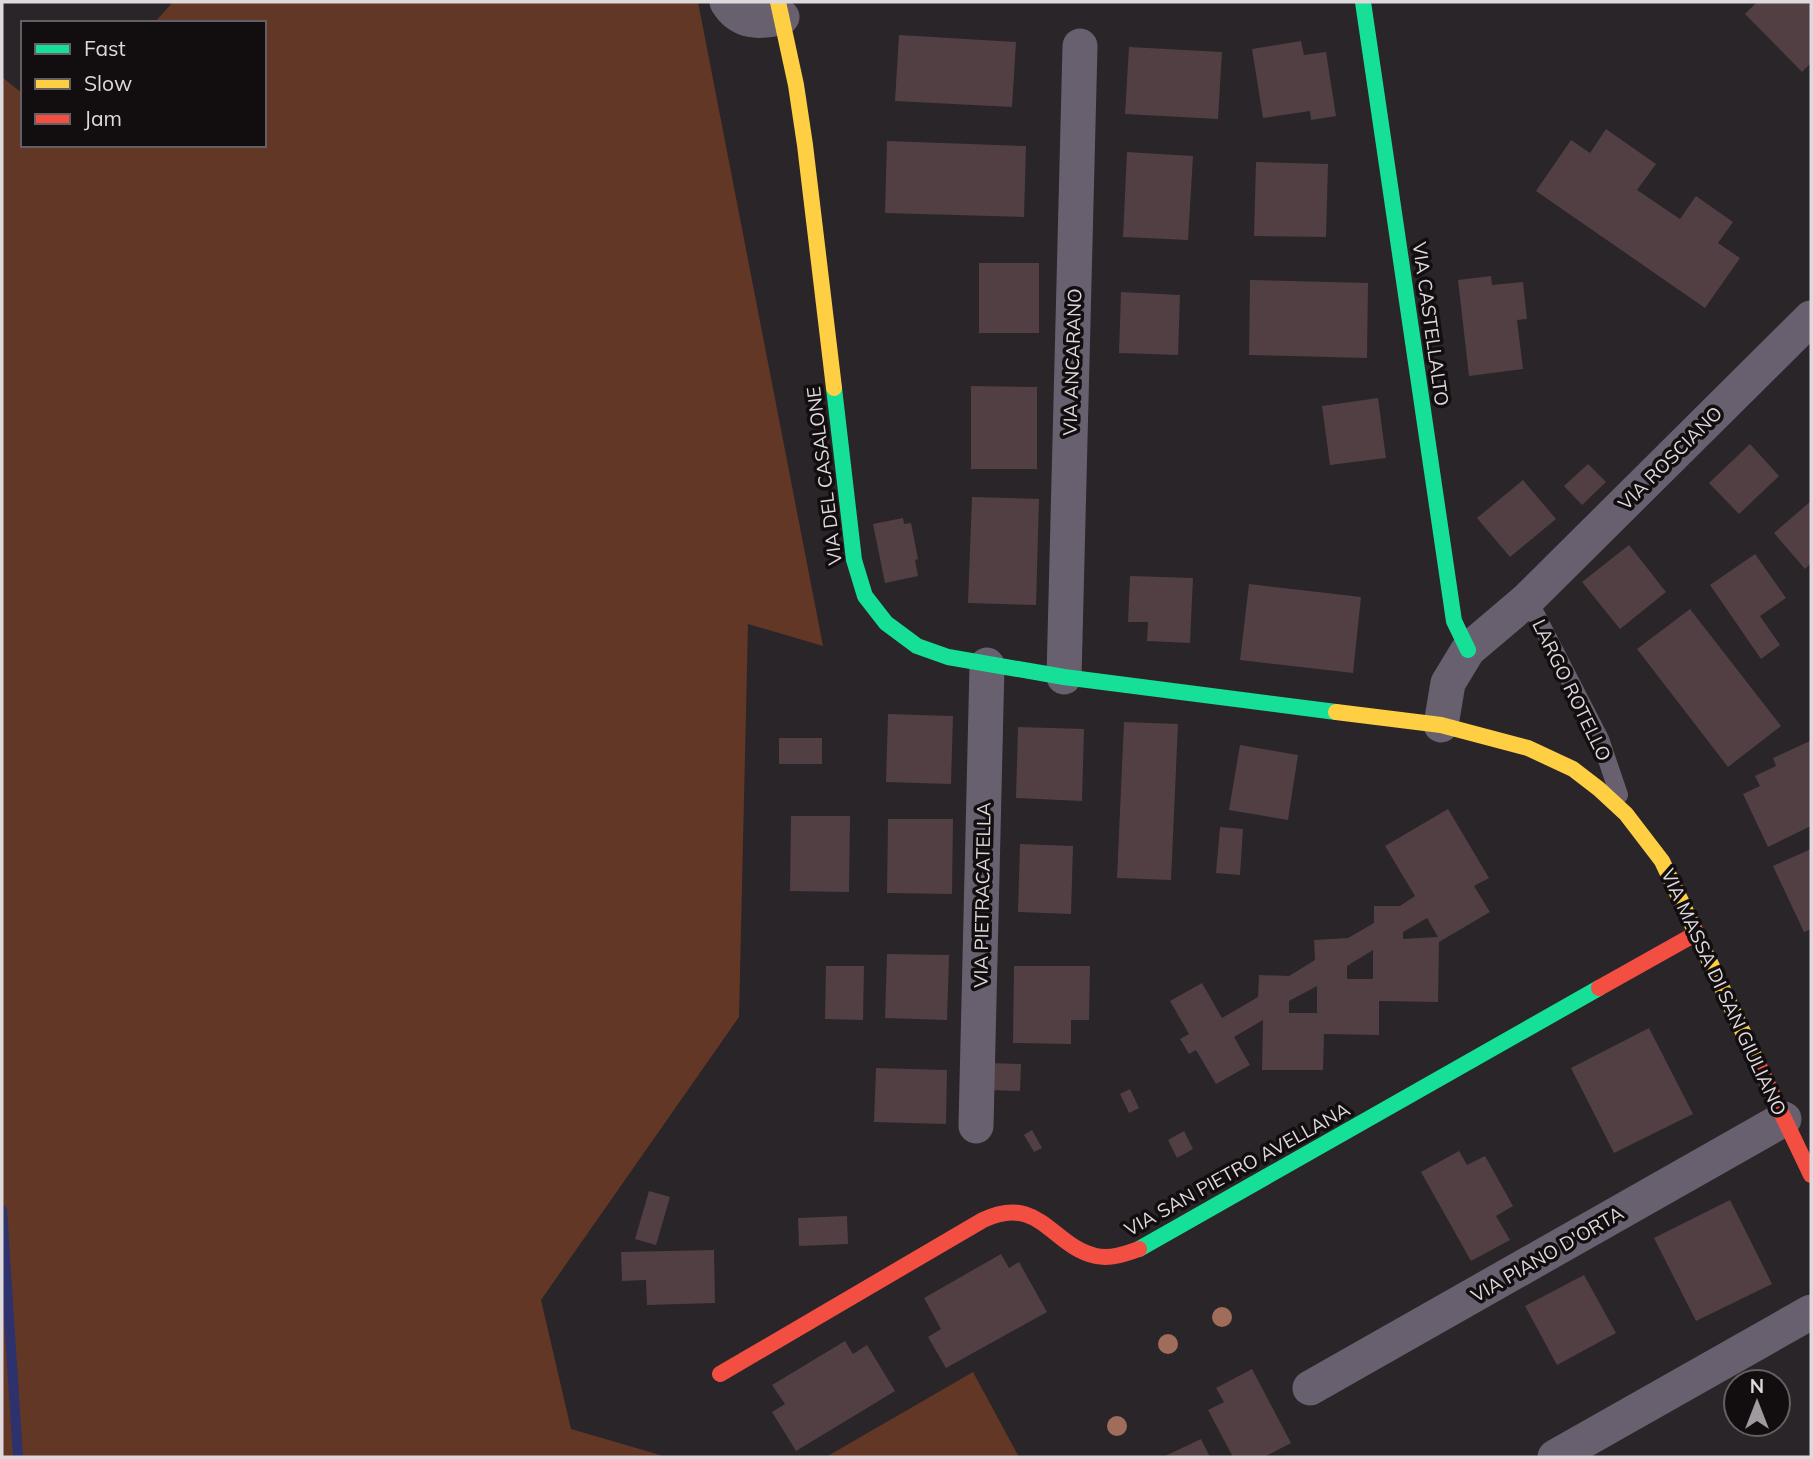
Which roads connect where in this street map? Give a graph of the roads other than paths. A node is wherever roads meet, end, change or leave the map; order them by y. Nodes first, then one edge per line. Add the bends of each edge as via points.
1 (727, 2) edge
2 (1363, 2) edge
3 (780, 9) edge
4 (1080, 46) dead end
5 (1811, 317) edge
6 (1528, 599) junction
7 (1468, 650) junction
8 (987, 665) junction
9 (1064, 677) junction
10 (1441, 725) junction
11 (1626, 814) junction
12 (1697, 933) junction
13 (1784, 1119) junction
14 (976, 1126) dead end
15 (1811, 1175) edge
16 (1811, 1312) edge
17 (720, 1374) dead end
18 (1310, 1388) dead end
19 (1555, 1457) edge

1 - 3 street via 749,20 757,21
2 - 7 street, VIA CASTELLALTO via 1454,621
3 - 8 street, VIA DEL CASALONE via 805,145 856,573 873,610 900,635 930,651
4 - 9 street, VIA ANCARANO
5 - 6 street, VIA ROSCIANO
6 - 7 street, LARGO ROTELLO
6 - 11 lane, LARGO ROTELLO via 1600,739
7 - 10 street, LARGO ROTELLO via 1448,683
8 - 9 street, VIA DEL CASALONE
8 - 14 street, VIA PIETRACATELLA
9 - 10 street, VIA DEL CASALONE
10 - 11 street, VIA MASSA DI SAN GIULIANO via 1560,761
11 - 12 street, VIA MASSA DI SAN GIULIANO via 1662,861
12 - 13 street, VIA MASSA DI SAN GIULIANO
12 - 17 street, VIA SAN PIETRO AVELLANA via 1139,1249 1119,1256 1098,1256 1073,1248 1039,1219 997,1214
13 - 15 street, VIA MASSA DI SAN GIULIANO
13 - 18 street, VIA PIANO D'ORTA
16 - 19 street

